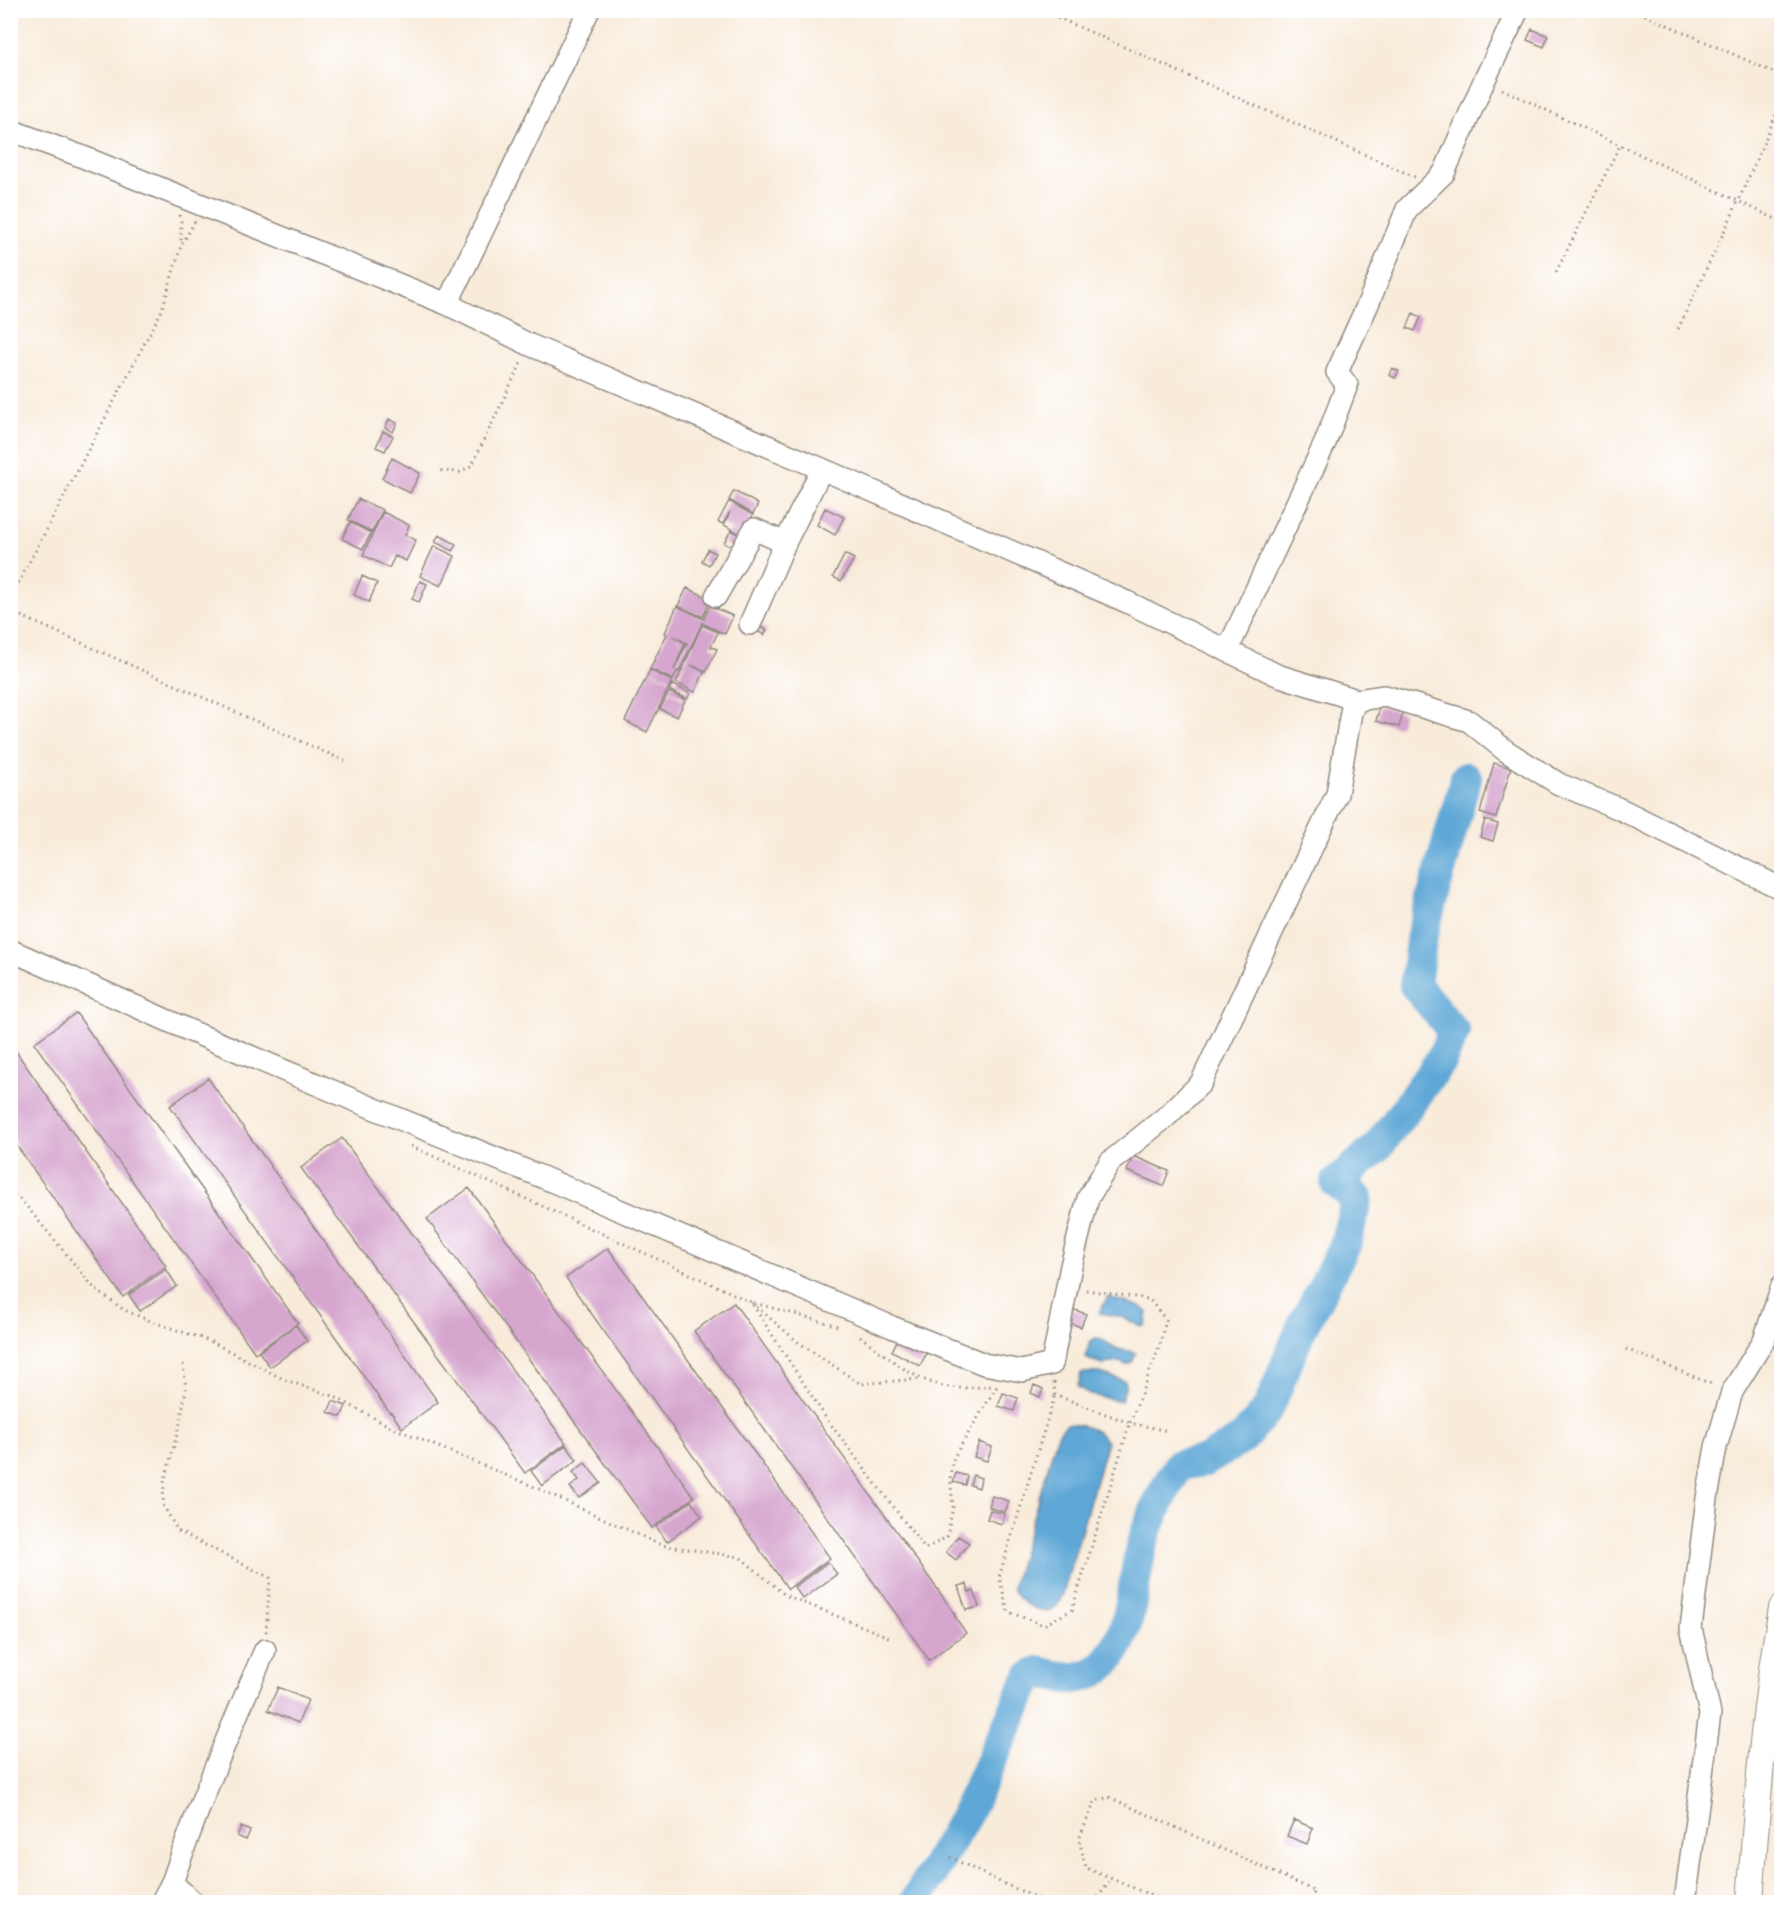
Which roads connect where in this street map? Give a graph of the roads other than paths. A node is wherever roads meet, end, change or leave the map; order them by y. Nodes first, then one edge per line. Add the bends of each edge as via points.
1 (589, 10) edge
2 (1518, 10) edge
3 (10, 130) edge
4 (447, 304) junction
5 (822, 469) junction
6 (785, 543) junction
7 (716, 596) dead end
8 (750, 624) dead end
9 (1227, 651) junction
10 (1357, 700) junction
11 (1782, 889) edge
12 (10, 950) edge
13 (1782, 1286) edge
14 (1782, 1608) edge
15 (265, 1650) road end
16 (172, 1883) junction
17 (162, 1902) edge
18 (193, 1902) edge
19 (1685, 1902) edge
20 (1750, 1902) edge

1 - 4 street
2 - 9 street via 1444,173 1407,209 1337,372 1347,385 1325,443
3 - 4 street
4 - 5 street via 530,345
5 - 6 street
5 - 9 street via 1126,602
6 - 7 street via 754,529
6 - 8 street
9 - 10 street via 1277,675
10 - 11 street via 1385,696 1469,721 1506,751 1559,784 1620,809
10 - 12 street via 1351,712 1337,794 1201,1083 1110,1162 1088,1198 1052,1364 1002,1378 984,1364 204,1036
13 - 19 street via 1764,1340 1732,1392 1707,1498 1691,1628 1710,1714
14 - 20 street via 1758,1794
15 - 16 street via 198,1809
16 - 17 street
16 - 18 street

